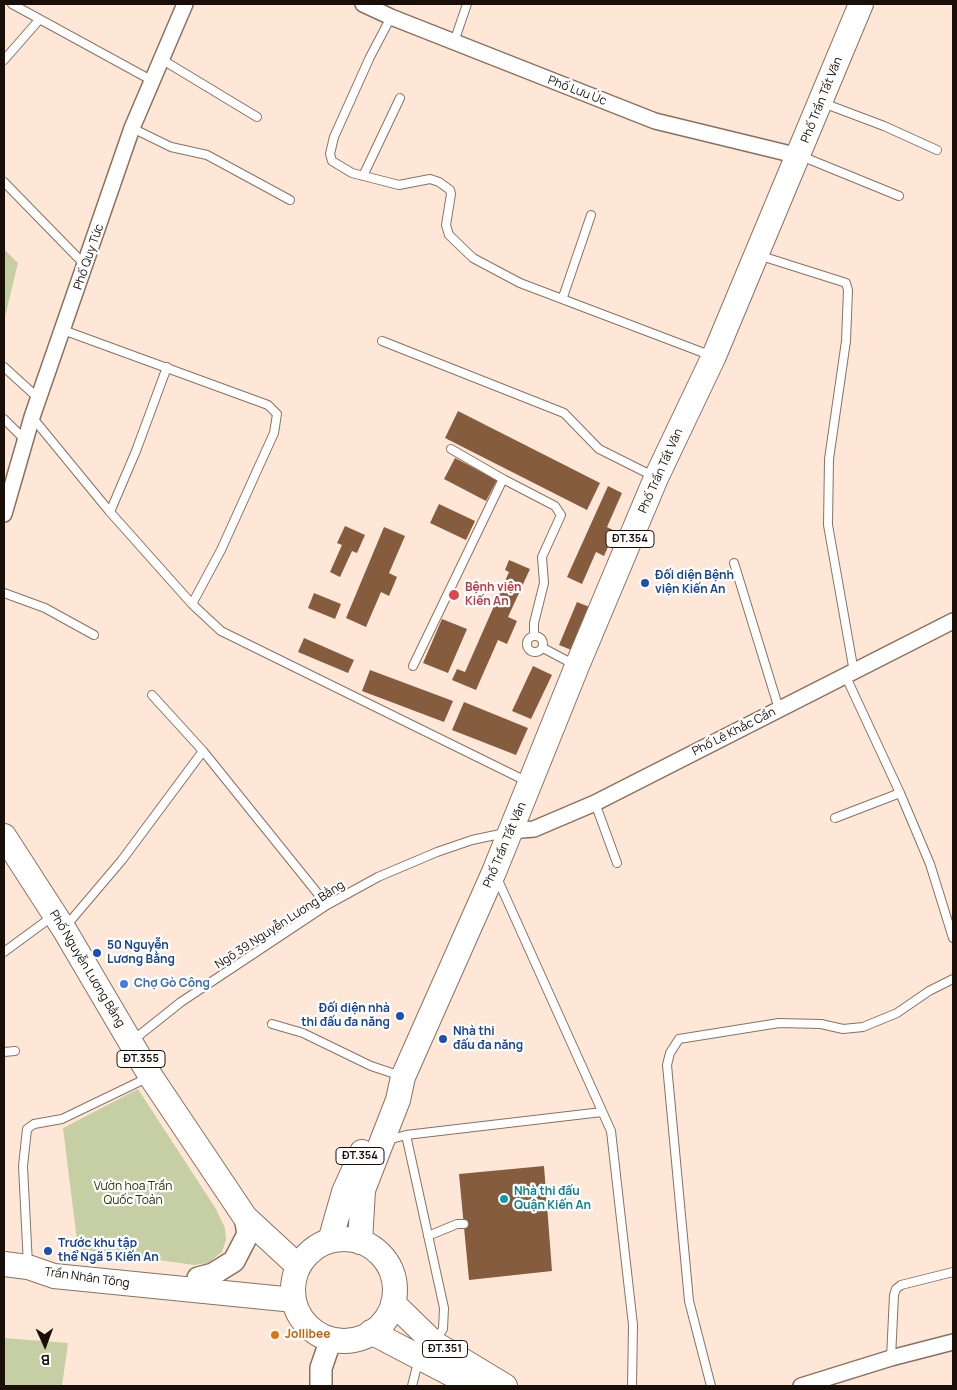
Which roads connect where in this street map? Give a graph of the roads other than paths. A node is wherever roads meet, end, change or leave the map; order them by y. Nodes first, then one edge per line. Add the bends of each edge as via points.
1 (12, 4) edge
2 (184, 4) edge
3 (363, 4) edge
4 (467, 4) edge
5 (861, 4) edge
6 (391, 17) junction
7 (39, 20) junction
8 (454, 42) junction
9 (160, 58) junction
10 (4, 60) edge
11 (151, 80) junction
12 (400, 98) dead end
13 (821, 102) junction
14 (257, 117) dead end
15 (132, 128) junction
16 (936, 150) dead end
17 (799, 156) junction
18 (363, 176) junction
19 (4, 182) edge
20 (899, 196) dead end
21 (290, 200) dead end
22 (591, 215) dead end
23 (757, 255) junction
24 (86, 266) junction
25 (563, 297) junction
26 (63, 330) junction
27 (382, 341) dead end
28 (714, 356) junction
29 (4, 367) edge
30 (167, 367) junction
31 (38, 398) junction
32 (32, 417) junction
33 (4, 419) edge
34 (25, 440) junction
35 (450, 449) dead end
36 (656, 478) junction
37 (503, 479) junction
38 (110, 512) junction
39 (4, 514) edge
40 (734, 563) dead end
41 (4, 592) edge
42 (192, 604) junction
43 (953, 621) edge
44 (94, 636) dead end
45 (534, 636) junction
46 (542, 648) junction
47 (413, 666) dead end
48 (577, 666) junction
49 (850, 675) junction
50 (152, 695) dead end
51 (779, 709) junction
52 (204, 751) junction
53 (530, 783) junction
54 (900, 792) junction
55 (595, 803) junction
56 (834, 818) dead end
57 (510, 831) junction
58 (4, 836) edge
59 (617, 863) dead end
60 (494, 872) junction
61 (327, 905) junction
62 (59, 922) junction
63 (953, 938) edge
64 (4, 952) edge
65 (953, 979) edge
66 (272, 1024) dead end
67 (131, 1042) junction
68 (15, 1051) dead end
69 (4, 1052) edge
70 (151, 1077) junction
71 (403, 1077) junction
72 (602, 1112) junction
73 (406, 1135) junction
74 (382, 1142) junction
75 (245, 1217) junction
76 (464, 1224) dead end
77 (428, 1236) junction
78 (330, 1241) junction
79 (360, 1242) junction
80 (4, 1264) edge
81 (28, 1267) junction
82 (953, 1272) edge
83 (198, 1278) junction
84 (295, 1283) junction
85 (393, 1303) junction
86 (371, 1332) junction
87 (331, 1339) junction
88 (953, 1342) edge
89 (429, 1351) junction
90 (891, 1358) junction
91 (321, 1386) edge
92 (412, 1386) edge
93 (474, 1386) edge
94 (505, 1386) edge
95 (632, 1386) edge
96 (710, 1386) edge
97 (803, 1386) edge

1 - 7 lane
2 - 9 street, Phố Quy Tức
3 - 6 street, Phố Lưu Úc
4 - 8 lane
5 - 13 main road, Phố Trần Tất Văn / ĐT.354
6 - 8 street, Phố Lưu Úc
6 - 18 lane via 354,91 330,154 340,168
7 - 10 lane
7 - 11 lane
8 - 17 street, Phố Lưu Úc via 656,121
9 - 11 street, Phố Quy Tức
9 - 14 lane
11 - 15 street, Phố Quy Tức
12 - 18 lane
13 - 16 lane
13 - 17 main road, Phố Trần Tất Văn / ĐT.354
15 - 21 lane via 171,147 207,155
15 - 24 street, Phố Quy Tức
17 - 20 lane
17 - 23 main road, Phố Trần Tất Văn / ĐT.354
18 - 25 lane via 399,186 420,180 440,182 450,190 446,225 449,235 460,248 520,283
19 - 24 lane
22 - 25 lane
23 - 28 main road, Phố Trần Tất Văn / ĐT.354
23 - 49 lane via 846,283 848,290 846,341 829,459 828,525
24 - 26 street, Phố Quy Tức
25 - 28 lane
26 - 30 lane
26 - 31 street, Phố Quy Tức
27 - 36 lane via 564,413 599,449
28 - 36 main road, Phố Trần Tất Văn / ĐT.354
29 - 31 lane
30 - 38 lane
30 - 42 lane via 268,406 277,414 270,442 221,550
31 - 32 street, Phố Quy Tức
32 - 34 street, Phố Quy Tức
32 - 38 lane
33 - 34 lane
34 - 39 street, Phố Quy Tức
35 - 37 lane
36 - 48 main road, Phố Trần Tất Văn / ĐT.354
37 - 45 lane via 555,506 561,515 542,557 544,583
37 - 47 lane
38 - 42 lane
40 - 51 lane
41 - 44 lane via 45,608
42 - 53 lane via 221,632
43 - 49 street, Phố Lê Khắc Cần
45 - 46 lane via 544,644
45 - 46 lane via 528,641 528,648 537,652
46 - 48 lane
48 - 53 main road, Phố Trần Tất Văn / ĐT.354
49 - 51 street, Phố Lê Khắc Cần
49 - 54 lane
50 - 52 lane
51 - 55 street, Phố Lê Khắc Cần
52 - 61 lane
52 - 62 lane via 122,860
53 - 57 main road, Phố Trần Tất Văn / ĐT.354
54 - 56 lane
54 - 63 lane via 930,864
55 - 57 street, Phố Lê Khắc Cần via 534,829
55 - 59 lane
57 - 60 main road, Phố Trần Tất Văn / ĐT.354
57 - 61 lane, Ngõ 39 Nguyễn Lương Bằng via 437,852 378,877
58 - 62 main road, Phố Nguyễn Lương Bằng / ĐT.355
60 - 71 main road, Phố Trần Tất Văn / ĐT.354
60 - 72 lane
61 - 67 lane, Ngõ 39 Nguyễn Lương Bằng via 182,1002
62 - 64 lane
62 - 67 main road, Phố Nguyễn Lương Bằng / ĐT.355
65 - 96 lane via 897,1014 863,1027 843,1029 822,1024 779,1022 679,1039 670,1053 667,1065 689,1301
66 - 71 lane via 303,1033 371,1066
67 - 70 main road, Phố Nguyễn Lương Bằng / ĐT.355
68 - 69 lane
70 - 75 main road, Phố Nguyễn Lương Bằng / ĐT.355
70 - 81 lane via 62,1119 34,1124 27,1129 22,1166
71 - 74 main road, Phố Trần Tất Văn / ĐT.354
71 - 78 main road, Phố Trần Tất Văn / ĐT.354 via 386,1096 344,1192
72 - 73 lane
72 - 95 lane via 611,1132 627,1260 634,1325
73 - 74 lane
73 - 77 lane
74 - 79 main road, Phố Trần Tất Văn / ĐT.354 via 363,1190
75 - 83 main road via 248,1234 234,1261 213,1274
75 - 84 main road, Phố Nguyễn Lương Bằng / ĐT.355
76 - 77 lane
77 - 89 lane via 444,1308 443,1329
78 - 79 main road
78 - 84 main road via 312,1250
79 - 85 main road via 387,1262 393,1278
80 - 81 main road
81 - 83 main road, Trần Nhân Tông via 56,1263
81 - 84 main road, Trần Nhân Tông via 54,1276
82 - 90 lane via 896,1289
83 - 84 main road, Trần Nhân Tông
84 - 87 main road via 307,1325
85 - 86 main road via 386,1318
85 - 89 main road, ĐT.351
86 - 87 main road via 352,1340
86 - 89 main road, ĐT.351
87 - 91 main road via 321,1368
88 - 90 street
89 - 92 lane via 416,1370
89 - 93 main road, ĐT.351
89 - 94 main road, ĐT.351
90 - 97 street

